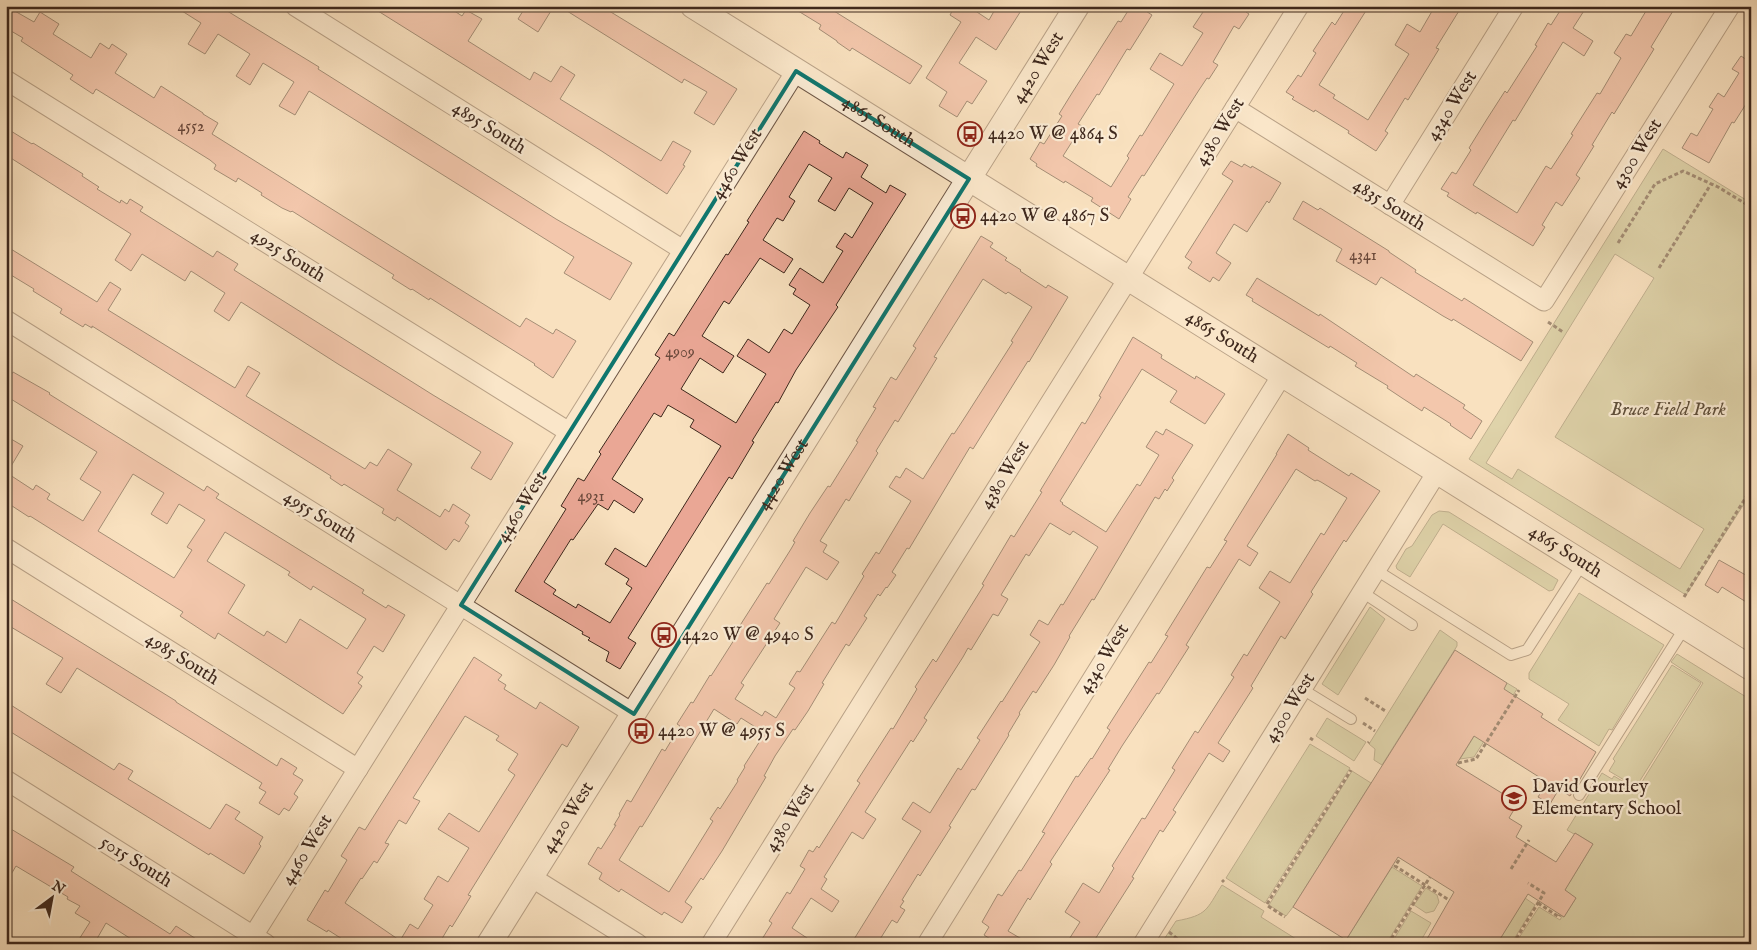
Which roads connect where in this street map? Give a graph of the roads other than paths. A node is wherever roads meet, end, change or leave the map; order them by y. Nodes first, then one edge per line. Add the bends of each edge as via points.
1 (295, 6) edge
2 (693, 6) edge
3 (1077, 6) edge
4 (1299, 6) edge
5 (1514, 6) edge
6 (1730, 6) edge
7 (796, 70) junction
8 (6, 80) edge
9 (1235, 108) junction
10 (969, 179) junction
11 (1390, 205) junction
12 (683, 250) junction
13 (1128, 278) junction
14 (1544, 301) joint
15 (6, 320) edge
16 (1282, 374) junction
17 (569, 432) junction
18 (1438, 472) junction
19 (6, 548) edge
20 (1583, 563) junction
21 (1376, 570) junction
22 (1362, 592) junction
23 (461, 604) junction
24 (1412, 625) dead end
25 (1685, 627) junction
26 (1751, 668) edge
27 (1302, 689) junction
28 (634, 714) junction
29 (1351, 719) dead end
30 (358, 769) junction
31 (6, 780) edge
32 (1579, 795) dead end
33 (532, 877) junction
34 (256, 941) edge
35 (489, 944) edge
36 (638, 944) edge
37 (711, 944) edge
38 (926, 944) edge
39 (1143, 944) edge

1 - 12 street, 4895 South
2 - 7 street, 4865 South
3 - 10 street, 4420 West
4 - 9 street, 4380 West
5 - 11 street, 4340 West
6 - 14 street, 4300 West
7 - 10 street, 4865 South
7 - 12 street, 4460 West
8 - 17 street, 4925 South
9 - 11 street, 4835 South
9 - 13 street, 4380 West
10 - 13 street, 4865 South
10 - 28 street, 4420 West
11 - 14 street, 4835 South
12 - 17 street, 4460 West
13 - 16 street, 4865 South
13 - 37 street, 4380 West
15 - 23 street, 4955 South
16 - 18 street, 4865 South
16 - 38 street, 4340 West
17 - 23 street, 4460 West
18 - 20 street, 4865 South
18 - 21 street, 4300 West
19 - 30 street, 4985 South
20 - 21 lane via 1527,650 1511,655
20 - 25 street, 4865 South
21 - 22 street, 4300 West
22 - 24 lane
22 - 27 street, 4300 West
23 - 28 street, 4955 South
23 - 30 street, 4460 West
25 - 26 street, 4865 South
25 - 32 lane
27 - 29 lane
27 - 39 street, 4300 West
28 - 33 street, 4420 West
30 - 34 street, 4460 West
31 - 34 street, 5015 South
33 - 35 street, 4420 West
33 - 36 street

